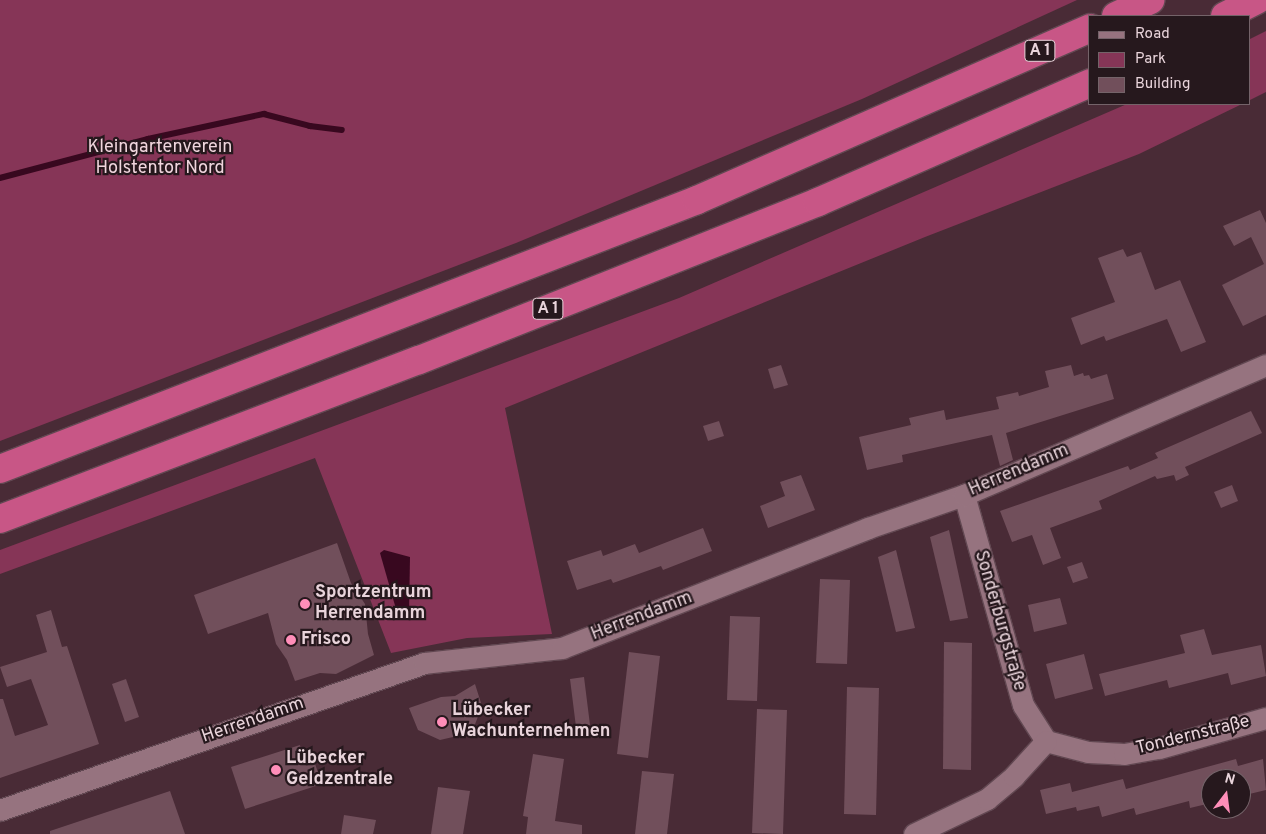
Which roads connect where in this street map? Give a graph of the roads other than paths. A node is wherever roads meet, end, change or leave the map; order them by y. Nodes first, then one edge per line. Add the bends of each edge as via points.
1 (1122, 0) edge
2 (1150, 0) edge
3 (1257, 0) edge
4 (1095, 15) edge
5 (1118, 15) edge
6 (1227, 15) edge
7 (1088, 19) edge
8 (1088, 29) edge
9 (991, 74) junction
10 (1088, 84) edge
11 (1266, 365) edge
12 (0, 469) edge
13 (964, 495) junction
14 (0, 519) edge
15 (1266, 718) edge
16 (1046, 741) junction
17 (0, 810) edge
18 (914, 834) edge

1 - 4 highway
2 - 5 highway
3 - 6 highway
7 - 9 highway
8 - 9 highway, A 1
9 - 12 highway, A 1 via 697,200
10 - 14 highway, A 1 via 818,202 418,360
11 - 13 street, Herrendamm
13 - 16 street, Sonderburgstraße via 1023,705
13 - 17 street, Herrendamm via 868,528 562,648 424,663
15 - 16 street, Tondernstraße via 1159,748 1124,754 1088,752
16 - 18 street via 987,799

